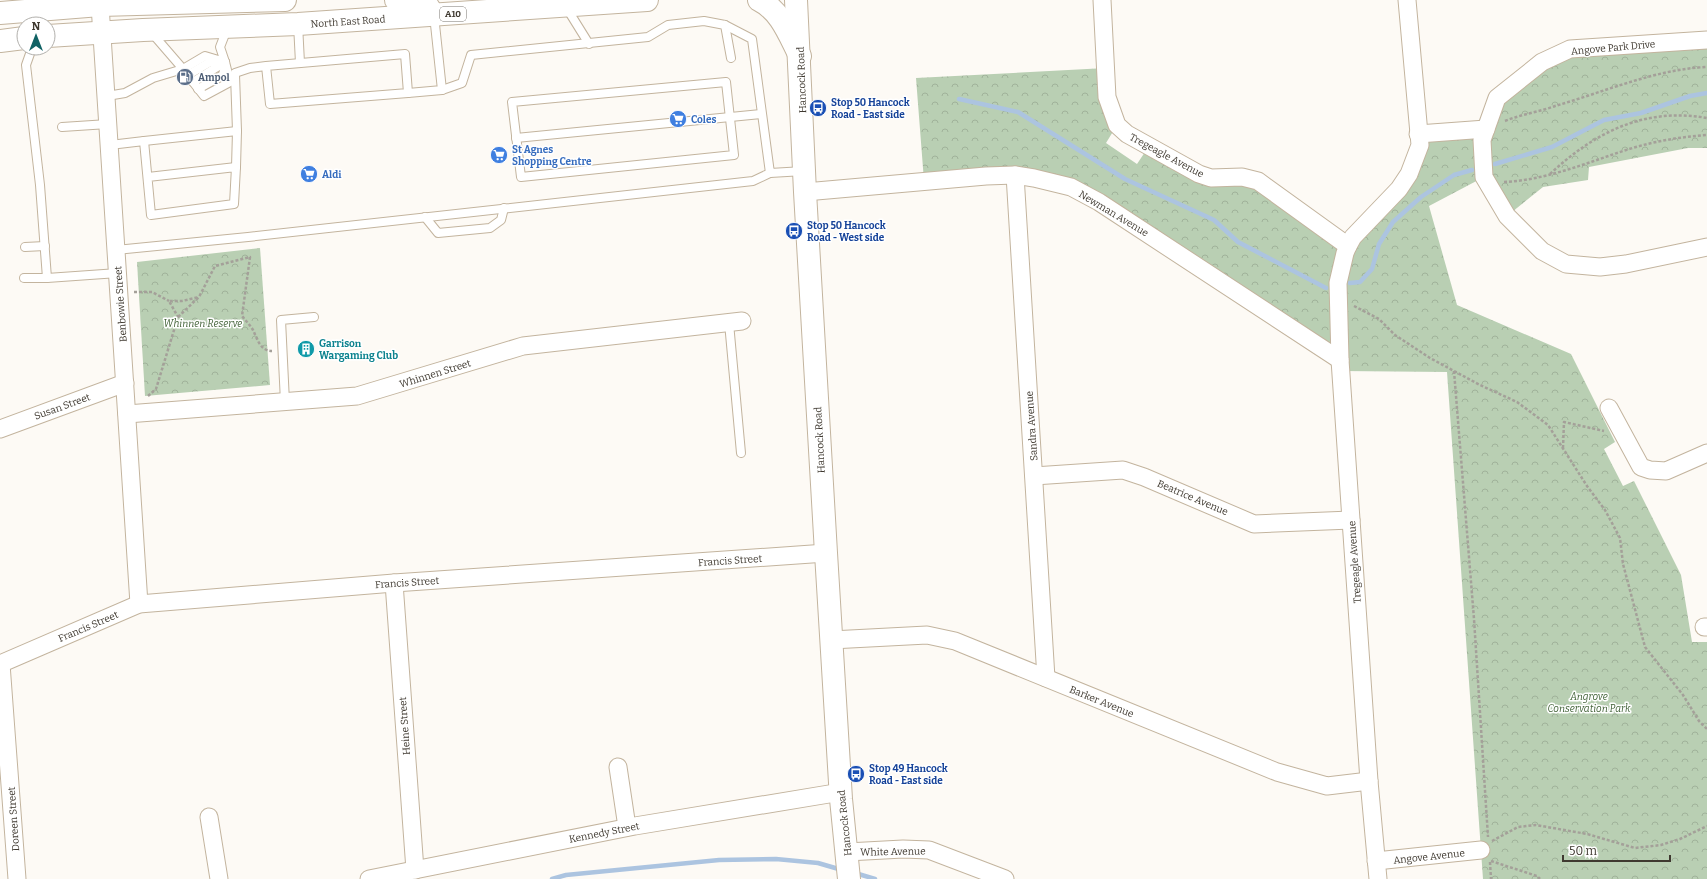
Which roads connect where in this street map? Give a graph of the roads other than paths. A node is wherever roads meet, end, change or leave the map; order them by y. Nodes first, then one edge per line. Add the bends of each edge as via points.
1 (286, 0) edge
2 (396, 0) edge
3 (648, 0) edge
4 (759, 0) edge
5 (796, 0) edge
6 (1102, 0) edge
7 (1407, 0) edge
8 (100, 5) junction
9 (566, 6) junction
10 (0, 13) edge
11 (434, 15) junction
12 (298, 24) junction
13 (725, 25) junction
14 (228, 27) junction
15 (149, 30) junction
16 (102, 32) junction
17 (56, 35) edge
18 (16, 39) edge
19 (1707, 40) edge
20 (0, 41) edge
21 (589, 44) junction
22 (29, 56) edge
23 (800, 56) junction
24 (731, 58) dead end
25 (225, 62) junction
26 (300, 63) junction
27 (266, 66) junction
28 (186, 72) junction
29 (235, 73) junction
30 (193, 82) junction
31 (198, 88) junction
32 (442, 90) junction
33 (408, 93) junction
34 (107, 96) junction
35 (761, 114) junction
36 (730, 116) junction
37 (108, 124) junction
38 (62, 127) dead end
39 (1486, 129) junction
40 (237, 131) junction
41 (1418, 134) junction
42 (516, 138) junction
43 (144, 141) junction
44 (110, 144) junction
45 (236, 167) junction
46 (770, 173) junction
47 (1015, 175) junction
48 (148, 177) junction
49 (805, 181) junction
50 (504, 208) junction
51 (425, 217) junction
52 (44, 246) junction
53 (1348, 246) junction
54 (25, 247) dead end
55 (1707, 247) edge
56 (116, 250) junction
57 (118, 273) junction
58 (24, 278) dead end
59 (47, 278) junction
60 (314, 317) dead end
61 (736, 322) joint
62 (1340, 360) junction
63 (125, 383) junction
64 (285, 402) junction
65 (1609, 408) dead end
66 (126, 414) junction
67 (0, 429) edge
68 (741, 453) dead end
69 (1707, 453) edge
70 (1034, 476) junction
71 (1351, 520) junction
72 (826, 553) junction
73 (394, 583) junction
74 (139, 604) junction
75 (831, 640) junction
76 (0, 664) edge
77 (1046, 678) junction
78 (618, 767) dead end
79 (1369, 781) junction
80 (841, 792) junction
81 (209, 817) dead end
82 (627, 827) junction
83 (1481, 850) dead end
84 (1376, 861) junction
85 (848, 864) edge
86 (415, 870) junction
87 (17, 879) edge
88 (219, 879) edge
89 (369, 879) edge
90 (1005, 879) edge
91 (1378, 879) edge

1 - 8 main road
2 - 11 main road via 427,5
3 - 9 main road, North East Road / A10
4 - 23 main road via 776,14
5 - 23 main road, Hancock Road
6 - 53 street, Tregeagle Avenue via 1107,97 1117,125 1127,134 1199,174 1211,178 1242,177 1258,181
7 - 41 street, Tregeagle Avenue
8 - 10 main road
8 - 16 street, Benbowie Street
9 - 11 main road, North East Road / A10
9 - 21 lane
11 - 12 main road, North East Road / A10
11 - 32 lane
12 - 14 main road, North East Road / A10
12 - 26 lane
13 - 21 lane via 704,21 668,25 648,37
13 - 24 lane
13 - 35 lane via 752,39
14 - 15 main road, North East Road / A10
14 - 25 lane via 220,47
15 - 16 main road, North East Road / A10
15 - 28 lane
16 - 17 main road, North East Road / A10
16 - 34 street, Benbowie Street
18 - 20 main road
19 - 39 street, Angove Park Drive via 1570,49 1542,62 1497,98
21 - 32 lane via 471,55 462,83
22 - 52 lane via 26,64 40,185
23 - 49 main road, Hancock Road
25 - 28 lane via 205,56
25 - 29 lane
25 - 30 lane
25 - 31 lane via 223,75
25 - 31 lane via 230,82 204,96
26 - 27 lane
26 - 33 lane via 405,54
27 - 29 lane
27 - 33 lane via 270,104
28 - 30 lane
28 - 34 lane via 153,78 125,94
29 - 40 lane
30 - 31 lane
32 - 33 lane
34 - 37 street, Benbowie Street
35 - 36 lane
35 - 46 lane
36 - 42 lane
36 - 42 lane via 726,82 512,102
36 - 42 lane via 734,155 560,173 520,177
37 - 38 lane
37 - 44 street, Benbowie Street
39 - 41 street
39 - 55 street, Angove Park Drive via 1482,140 1484,177 1507,216 1542,251 1566,264 1600,268
40 - 43 lane
40 - 45 lane
41 - 53 street, Tregeagle Avenue via 1420,145 1409,174 1399,189 1353,237
43 - 44 lane
43 - 48 lane
44 - 56 street, Benbowie Street
45 - 48 lane
45 - 48 lane via 234,204 151,215
46 - 49 lane
46 - 50 lane via 753,181
47 - 49 street, Newman Avenue
47 - 62 street, Newman Avenue via 1071,188 1099,202
47 - 70 street, Sandra Avenue
49 - 72 main road, Hancock Road
50 - 51 lane
50 - 51 lane via 501,220 490,228 438,233
51 - 56 lane
52 - 54 lane
52 - 59 lane
53 - 62 street, Tregeagle Avenue via 1344,253 1338,283
56 - 57 street, Benbowie Street
57 - 59 lane
57 - 63 street, Benbowie Street
58 - 59 lane
60 - 64 lane via 281,320
61 - 64 street, Whinnen Street via 523,346 357,396
61 - 68 lane
62 - 71 street, Tregeagle Avenue
63 - 66 street, Benbowie Street
63 - 67 street, Susan Street
64 - 66 street, Whinnen Street
65 - 69 street via 1641,467 1666,471
66 - 74 street, Benbowie Street
70 - 71 street, Beatrice Avenue via 1123,470 1254,524
70 - 77 street, Sandra Avenue
71 - 79 street, Tregeagle Avenue
72 - 73 street, Francis Street
72 - 75 main road, Hancock Road
73 - 74 street, Francis Street
73 - 86 street, Heine Street
74 - 76 street, Francis Street
75 - 77 street, Barker Avenue via 927,635 955,641
75 - 80 main road, Hancock Road
76 - 87 street, Doreen Street
77 - 79 street, Barker Avenue via 1277,772 1327,786
78 - 82 street
79 - 84 street, Tregeagle Avenue
80 - 82 street, Kennedy Street
80 - 85 main road, Hancock Road
81 - 88 street
82 - 86 street, Kennedy Street
83 - 84 street, Angove Avenue
84 - 91 street, Tregeagle Avenue
85 - 90 street, White Avenue via 903,849 929,850
86 - 89 street, Kennedy Street

